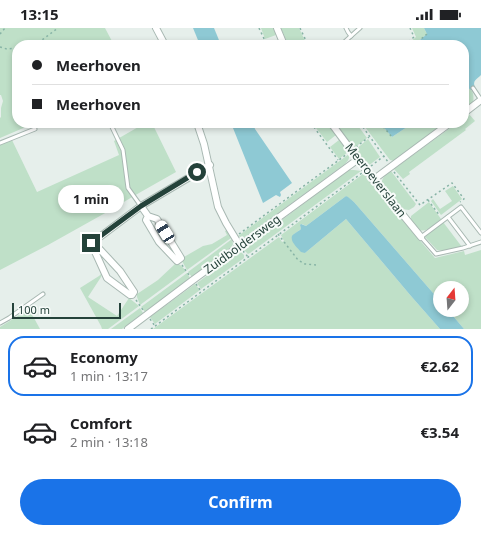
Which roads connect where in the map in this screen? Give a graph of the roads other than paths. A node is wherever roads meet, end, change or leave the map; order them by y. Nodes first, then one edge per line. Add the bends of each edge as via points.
1 (156, 28) edge
2 (277, 28) edge
3 (346, 28) edge
4 (360, 28) edge
5 (351, 36) junction
6 (162, 40) edge
7 (282, 40) edge
8 (347, 40) edge
9 (473, 88) dead end
10 (481, 100) edge
11 (469, 109) edge
12 (112, 128) edge
13 (199, 128) edge
14 (335, 128) edge
15 (443, 128) edge
16 (35, 129) dead end
17 (0, 143) edge
18 (358, 160) junction
19 (210, 165) junction
20 (373, 180) junction
21 (141, 206) junction
22 (148, 216) junction
23 (448, 217) junction
24 (481, 233) edge
25 (421, 237) junction
26 (93, 242) junction
27 (481, 242) edge
28 (240, 246) junction
29 (470, 246) junction
30 (42, 294) dead end
31 (0, 323) edge
32 (128, 329) edge

1 - 6 street
2 - 7 street
3 - 5 lane
4 - 5 lane
5 - 8 lane
9 - 10 lane
10 - 11 street
12 - 21 lane via 123,150 128,188
13 - 19 street
14 - 18 street, Meeroeverslaan
15 - 20 street
16 - 17 lane
18 - 20 street, Meeroeverslaan
18 - 28 street, Zuidboldersweg
19 - 21 street
19 - 28 street via 218,207
20 - 25 street, Meeroeverslaan
21 - 22 street
21 - 26 street
22 - 22 street via 146,220 159,242 177,261 182,258 157,219
23 - 24 lane via 461,207
23 - 25 lane
23 - 29 lane
25 - 29 lane via 436,254
26 - 26 street via 91,243 107,278 132,295 134,292 120,271
27 - 29 lane
28 - 32 street, Zuidboldersweg
30 - 31 lane

